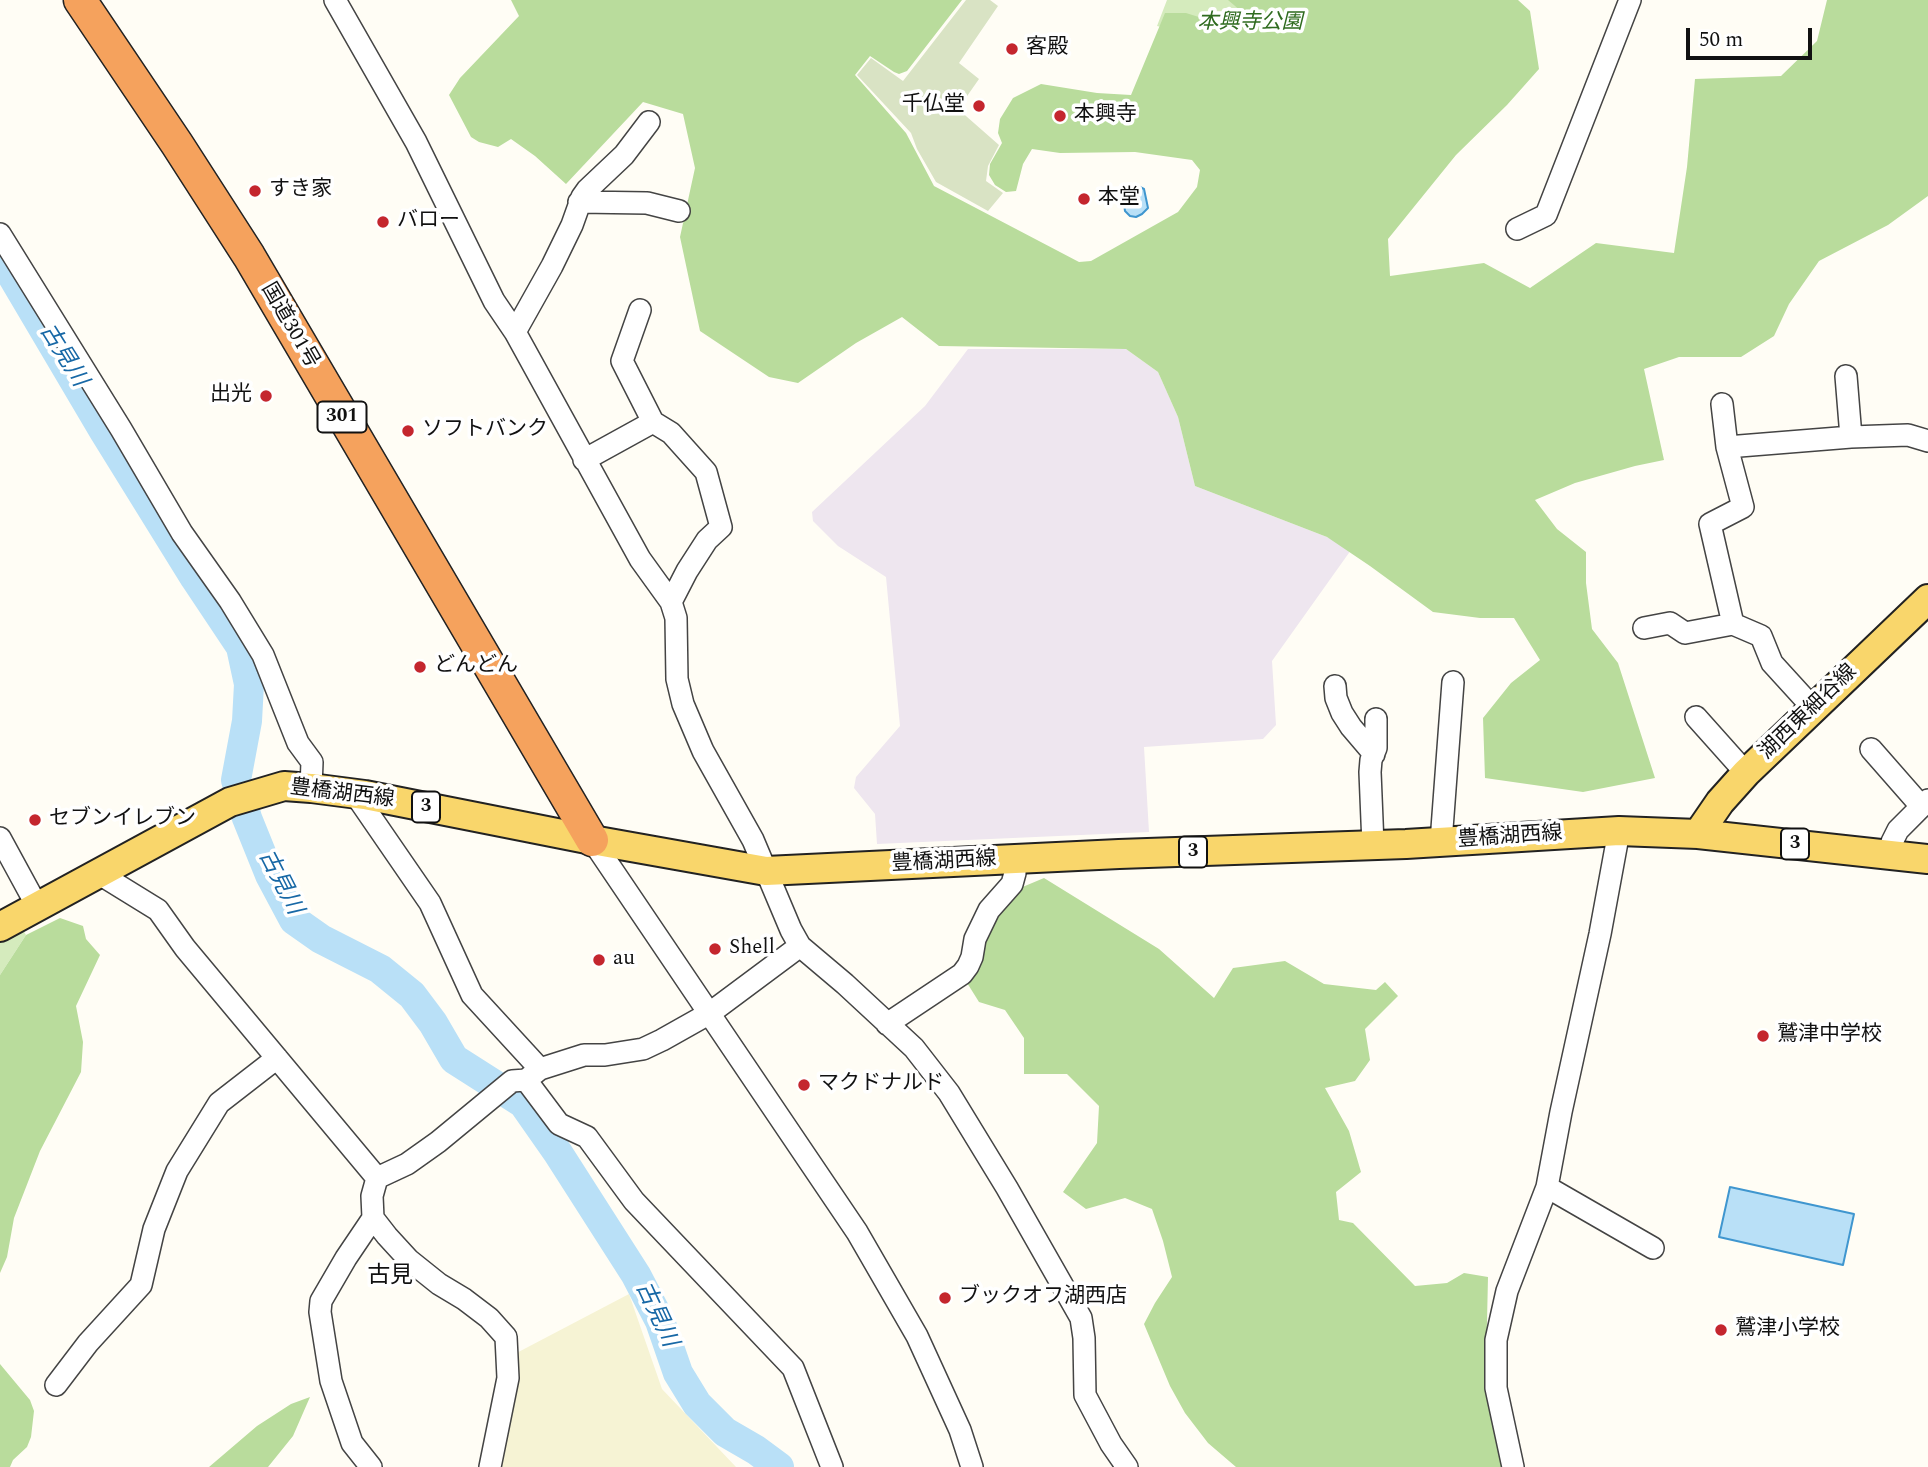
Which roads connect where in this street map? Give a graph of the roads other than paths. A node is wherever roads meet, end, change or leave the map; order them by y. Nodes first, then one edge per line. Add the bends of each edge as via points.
1 (80, 0) edge
2 (335, 0) edge
3 (1630, 0) edge
4 (649, 122) dead end
5 (579, 202) junction
6 (679, 211) dead end
7 (1517, 229) dead end
8 (0, 234) edge
9 (640, 310) dead end
10 (515, 332) junction
11 (1846, 376) dead end
12 (1722, 404) dead end
13 (653, 422) junction
14 (1851, 437) junction
15 (1928, 441) edge
16 (1727, 447) junction
17 (584, 460) junction
18 (1928, 599) edge
19 (671, 602) junction
20 (1733, 624) junction
21 (1644, 628) dead end
22 (1453, 682) dead end
23 (1335, 686) dead end
24 (1814, 708) junction
25 (1696, 717) dead end
26 (1376, 719) dead end
27 (1871, 749) dead end
28 (1374, 754) junction
29 (1746, 773) junction
30 (311, 788) junction
31 (355, 794) junction
32 (1925, 803) edge
33 (1619, 831) junction
34 (1698, 834) junction
35 (0, 838) edge
36 (593, 840) junction
37 (1441, 842) junction
38 (1373, 845) junction
39 (1891, 855) junction
40 (1014, 859) junction
41 (1928, 859) edge
42 (766, 871) junction
43 (97, 873) junction
44 (37, 906) junction
45 (0, 927) edge
46 (800, 946) junction
47 (710, 1013) junction
48 (887, 1024) junction
49 (277, 1058) junction
50 (533, 1075) junction
51 (377, 1178) junction
52 (1547, 1187) junction
53 (373, 1218) junction
54 (1653, 1248) dead end
55 (56, 1385) dead end
56 (371, 1467) edge
57 (490, 1467) edge
58 (832, 1467) edge
59 (972, 1467) edge
60 (1128, 1467) edge
61 (1513, 1467) edge

1 - 36 highway, 国道301号 / 301 via 248,256
2 - 10 street via 416,142 494,301
3 - 7 street via 1608,82 1546,215
4 - 5 street
5 - 6 street via 647,203
5 - 10 street via 552,266
8 - 30 street via 182,533 263,655 298,743 312,762
9 - 13 street via 621,361
10 - 17 street
11 - 14 street
12 - 16 street
13 - 17 street
13 - 19 street via 671,433 706,472 721,527 707,540
14 - 15 street via 1908,435
14 - 16 street
16 - 20 street via 1743,507 1710,524
17 - 19 street via 640,559
18 - 24 main road, 湖西東細谷線
19 - 42 street via 683,704
20 - 21 street via 1685,633 1670,623
20 - 24 street via 1761,636 1772,663
22 - 37 street
23 - 28 street via 1342,713
24 - 29 main road, 湖西東細谷線
25 - 29 street
26 - 28 street
27 - 32 street
28 - 38 street via 1370,772
29 - 34 main road, 湖西東細谷線
30 - 31 main road, 豊橋湖西線 / 3
30 - 43 main road, 豊橋湖西線 / 3 via 284,786 230,802
31 - 36 main road, 豊橋湖西線 / 3
31 - 50 street via 430,903 472,995
32 - 39 street via 1898,830
33 - 34 main road, 豊橋湖西線 / 3
33 - 37 main road, 豊橋湖西線 / 3
33 - 52 street
34 - 39 main road, 豊橋湖西線 / 3
35 - 44 street
36 - 42 main road, 豊橋湖西線 / 3
36 - 47 street
37 - 38 main road, 豊橋湖西線 / 3
38 - 40 main road, 豊橋湖西線 / 3
39 - 41 main road, 豊橋湖西線 / 3
40 - 42 main road, 豊橋湖西線 / 3
40 - 48 street via 1012,884 989,910 962,974
42 - 46 street
43 - 44 main road, 豊橋湖西線 / 3
43 - 49 street via 158,910
44 - 45 main road, 豊橋湖西線 / 3
46 - 47 street
46 - 48 street
47 - 50 street via 643,1049 584,1055
47 - 59 street via 857,1232 917,1336
48 - 60 street via 914,1048 949,1093 1076,1308 1083,1325 1085,1395
49 - 51 street
49 - 55 street via 219,1103 177,1171 154,1229 141,1285
50 - 51 street via 512,1081 438,1142
50 - 58 street via 559,1125 587,1137 634,1201 793,1368
51 - 53 street
52 - 54 street
52 - 61 street via 1507,1291 1496,1340 1496,1388
53 - 56 street via 321,1301 320,1312 331,1381 352,1443
53 - 57 street via 409,1260 489,1318 506,1337 508,1378

